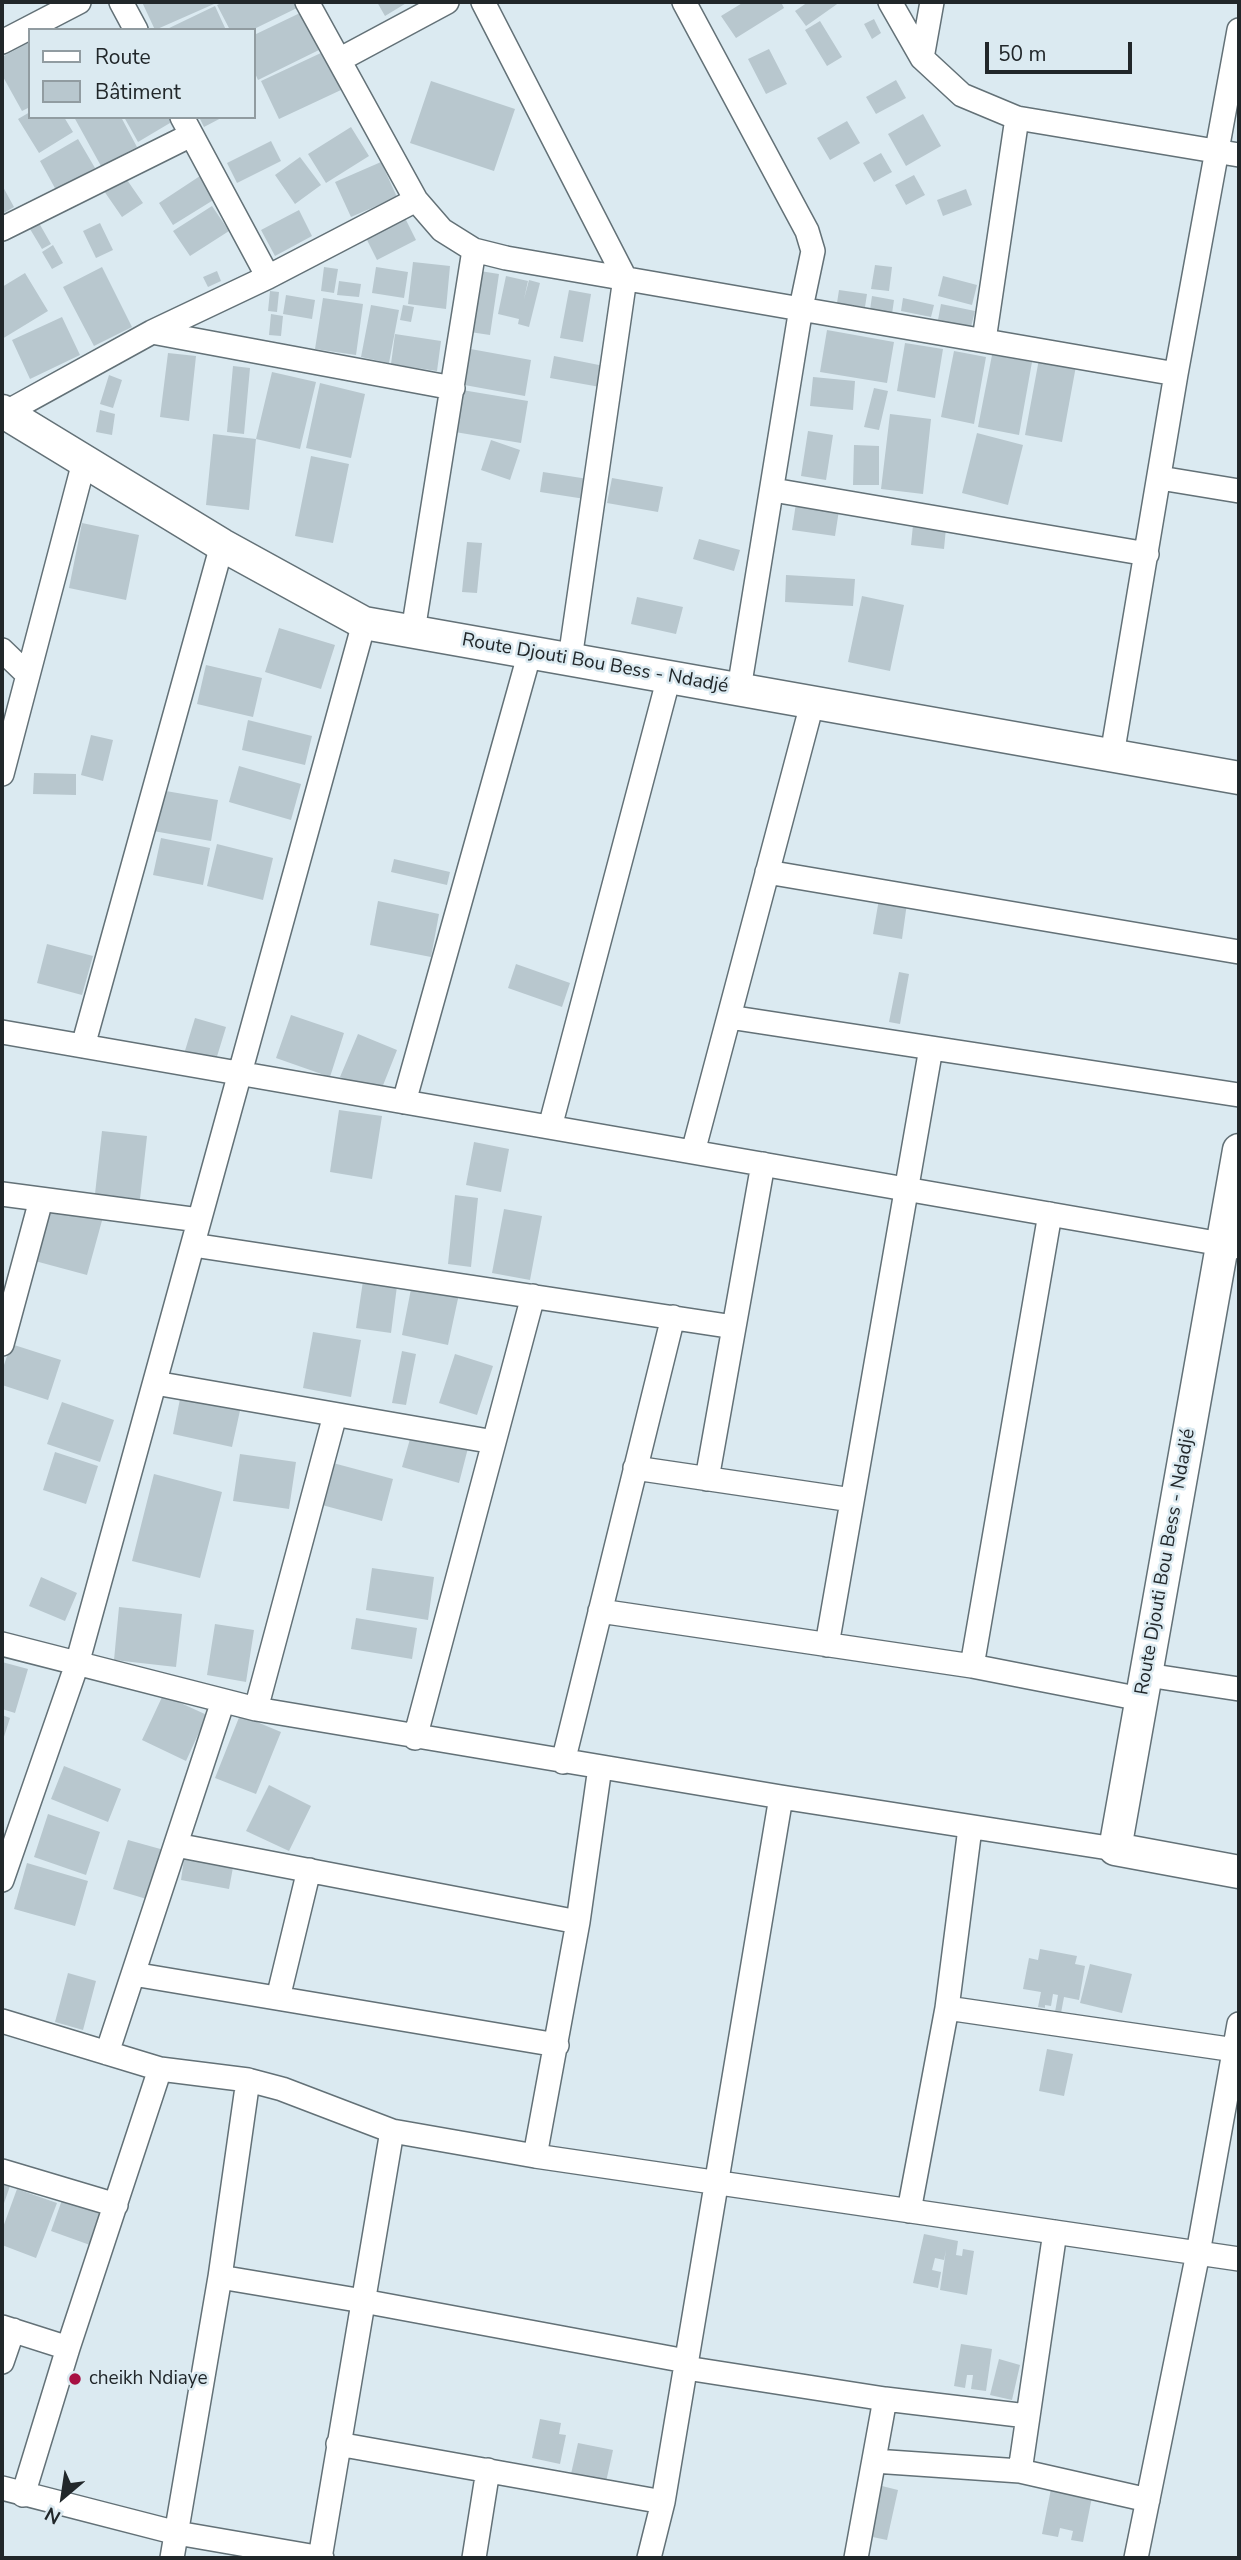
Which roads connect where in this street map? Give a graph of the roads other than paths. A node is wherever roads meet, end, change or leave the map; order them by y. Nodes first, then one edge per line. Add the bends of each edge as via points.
1 (79, 2) edge
2 (121, 2) edge
3 (307, 2) edge
4 (447, 2) edge
5 (483, 2) edge
6 (684, 2) edge
7 (890, 2) edge
8 (932, 2) edge
9 (28, 28) edge
10 (29, 28) edge
11 (135, 28) edge
12 (1239, 30) edge
13 (2, 42) edge
14 (922, 58) junction
15 (339, 60) junction
16 (1017, 118) junction
17 (187, 126) edge
18 (1229, 153) edge
19 (416, 201) junction
20 (2, 229) edge
21 (474, 250) junction
22 (268, 277) junction
23 (625, 278) junction
24 (801, 308) junction
25 (152, 332) junction
26 (984, 340) junction
27 (1177, 374) junction
28 (453, 388) junction
29 (3, 412) edge
30 (84, 461) junction
31 (1160, 478) junction
32 (773, 490) junction
33 (1239, 491) edge
34 (222, 545) junction
35 (1147, 554) junction
36 (364, 623) junction
37 (414, 631) junction
38 (2, 650) edge
39 (530, 652) junction
40 (569, 659) junction
41 (28, 675) junction
42 (669, 677) junction
43 (739, 690) junction
44 (812, 704) junction
45 (1112, 755) junction
46 (2, 774) edge
47 (1239, 778) edge
48 (767, 872) junction
49 (1239, 952) edge
50 (729, 1017) junction
51 (2, 1032) edge
52 (83, 1046) junction
53 (931, 1048) junction
54 (239, 1073) junction
55 (1239, 1095) edge
56 (404, 1102) junction
57 (551, 1127) junction
58 (1239, 1150) edge
59 (693, 1152) junction
60 (764, 1164) junction
61 (907, 1189) junction
62 (2, 1194) edge
63 (41, 1200) junction
64 (1050, 1214) junction
65 (199, 1220) junction
66 (192, 1245) junction
67 (1231, 1245) edge
68 (533, 1296) junction
69 (673, 1317) junction
70 (734, 1327) junction
71 (2, 1344) edge
72 (155, 1382) junction
73 (335, 1415) junction
74 (494, 1442) junction
75 (635, 1468) junction
76 (707, 1479) junction
77 (852, 1500) junction
78 (600, 1611) junction
79 (2, 1644) edge
80 (827, 1645) junction
81 (77, 1664) junction
82 (972, 1666) junction
83 (1144, 1687) junction
84 (1239, 1689) edge
85 (223, 1701) junction
86 (256, 1709) junction
87 (415, 1738) junction
88 (563, 1762) junction
89 (600, 1767) junction
90 (781, 1797) junction
91 (970, 1828) junction
92 (176, 1845) junction
93 (1115, 1849) junction
94 (309, 1870) junction
95 (3, 1871) edge
96 (1239, 1871) edge
97 (578, 1922) junction
98 (133, 1974) junction
99 (278, 1998) junction
100 (947, 2008) junction
101 (2, 2021) edge
102 (1239, 2024) edge
103 (557, 2045) junction
104 (1235, 2050) junction
105 (107, 2053) junction
106 (160, 2070) junction
107 (1234, 2078) edge
108 (248, 2080) junction
109 (392, 2131) junction
110 (535, 2156) junction
111 (2, 2171) edge
112 (717, 2182) junction
113 (116, 2205) junction
114 (909, 2211) junction
115 (1055, 2232) junction
116 (1198, 2253) junction
117 (1239, 2259) edge
118 (220, 2277) junction
119 (363, 2301) junction
120 (7, 2328) edge
121 (68, 2348) junction
122 (2, 2362) edge
123 (686, 2365) junction
124 (885, 2399) junction
125 (1027, 2416) junction
126 (338, 2444) junction
127 (874, 2461) junction
128 (488, 2470) junction
129 (1020, 2471) junction
130 (13, 2492) edge
131 (1148, 2500) junction
132 (663, 2502) junction
133 (177, 2533) junction
134 (172, 2558) edge
135 (321, 2558) edge
136 (474, 2558) edge
137 (649, 2558) edge
138 (856, 2558) edge
139 (1136, 2558) edge

1 - 10 street
2 - 11 street
3 - 15 street
4 - 15 street
5 - 23 street
6 - 24 street via 807,231 813,251
7 - 14 street
8 - 14 street
9 - 13 street
12 - 18 street
14 - 16 street via 962,94
15 - 19 street
16 - 18 street
16 - 26 street
17 - 20 street
17 - 22 street
18 - 27 street
19 - 21 street via 442,230
19 - 22 street
21 - 23 street
21 - 28 street
22 - 25 street
23 - 24 street
23 - 40 street
24 - 26 street
24 - 32 street
25 - 28 street
25 - 29 street
26 - 27 street
27 - 31 street
28 - 37 street
29 - 30 main road, Route Djouti Bou Bess - Ndadjé
30 - 34 main road, Route Djouti Bou Bess - Ndadjé
30 - 41 street
31 - 33 street
31 - 35 street
32 - 35 street
32 - 43 street
34 - 36 main road, Route Djouti Bou Bess - Ndadjé
34 - 52 street
35 - 45 street
36 - 37 main road, Route Djouti Bou Bess - Ndadjé
36 - 54 street
37 - 39 main road, Route Djouti Bou Bess - Ndadjé
38 - 41 street
39 - 40 main road, Route Djouti Bou Bess - Ndadjé
39 - 56 street
40 - 42 main road, Route Djouti Bou Bess - Ndadjé
41 - 46 street
42 - 43 main road, Route Djouti Bou Bess - Ndadjé
42 - 57 street
43 - 44 main road, Route Djouti Bou Bess - Ndadjé
44 - 45 main road, Route Djouti Bou Bess - Ndadjé
44 - 48 street
45 - 47 main road, Route Djouti Bou Bess - Ndadjé
48 - 49 street
48 - 50 street
50 - 53 street
50 - 59 street
51 - 52 street
52 - 54 street
53 - 55 street
53 - 61 street
54 - 56 street
54 - 65 street
56 - 57 street
57 - 59 street
58 - 67 main road, Route Djouti Bou Bess - Ndadjé
59 - 60 street
60 - 61 street
60 - 70 street
61 - 64 street
61 - 77 street
62 - 63 street
63 - 65 street
63 - 71 street
64 - 67 street
64 - 82 street
65 - 66 street
66 - 68 street
66 - 72 street
67 - 83 main road, Route Djouti Bou Bess - Ndadjé
68 - 69 street
68 - 74 street
69 - 70 street
69 - 75 street
70 - 76 street
72 - 73 street
72 - 81 street
73 - 74 street
73 - 86 street
74 - 87 street
75 - 76 street
75 - 78 street
76 - 77 street
77 - 80 street
78 - 80 street
78 - 88 street
79 - 81 street
80 - 82 street
81 - 85 street
81 - 95 street
82 - 83 street
83 - 84 street
83 - 93 main road, Route Djouti Bou Bess - Ndadjé
85 - 86 street
85 - 92 street
86 - 87 street
87 - 88 street
88 - 89 street
89 - 90 street
89 - 97 street
90 - 91 street
90 - 112 street
91 - 93 street
91 - 100 street
92 - 94 street
92 - 98 street
93 - 96 main road
94 - 97 street
94 - 99 street
97 - 103 street
98 - 99 street
98 - 105 street
99 - 103 street
100 - 104 street
100 - 114 street
101 - 105 street
102 - 104 street
103 - 110 street
104 - 107 street
105 - 106 street
106 - 108 street
106 - 113 street
107 - 116 street
108 - 109 street
108 - 118 street
109 - 110 street
109 - 119 street
110 - 112 street
111 - 113 street
112 - 114 street
112 - 123 street
113 - 121 street
114 - 115 street
115 - 116 street
115 - 125 street
116 - 117 street
116 - 131 street
118 - 119 street
118 - 133 street
119 - 123 street
119 - 126 street
120 - 121 street
120 - 122 street
121 - 130 street
123 - 124 street
123 - 132 street
124 - 125 street
124 - 127 street
125 - 129 street
126 - 128 street
126 - 135 street
127 - 129 street
127 - 138 street
128 - 132 street
128 - 136 street
129 - 131 street
130 - 133 street
131 - 139 street
132 - 137 street
133 - 134 street
133 - 135 street

